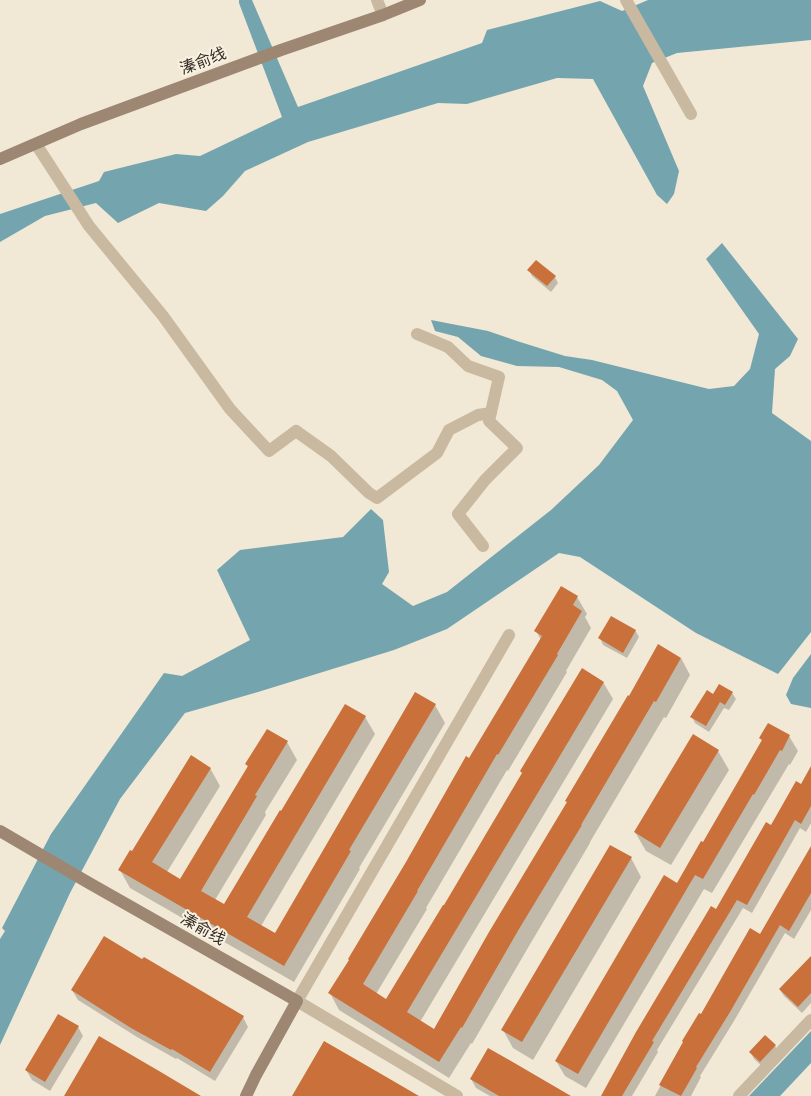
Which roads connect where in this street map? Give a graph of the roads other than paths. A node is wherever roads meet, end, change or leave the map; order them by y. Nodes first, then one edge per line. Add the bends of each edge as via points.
1 (377, 0) edge
2 (420, 0) edge
3 (628, 3) edge
4 (382, 15) junction
5 (691, 114) dead end
6 (36, 144) junction
7 (0, 159) edge
8 (417, 334) dead end
9 (491, 413) junction
10 (483, 546) dead end
11 (509, 635) dead end
12 (0, 831) edge
13 (297, 1001) junction
14 (811, 1020) edge
15 (246, 1096) edge
16 (457, 1096) edge
17 (739, 1096) edge

1 - 4 street
2 - 4 main road, 溱俞线
3 - 5 street
4 - 6 main road, 溱俞线 via 246,62
6 - 7 main road, 溱俞线
6 - 9 street via 89,226 163,316 230,409 268,451 296,431 331,456 377,498 437,453 449,430 478,415
8 - 9 street via 448,347 468,366 499,377
9 - 10 street via 489,421 517,448 485,480 458,514
11 - 13 street
12 - 13 main road, 溱俞线
13 - 15 main road
13 - 16 street
14 - 17 street

